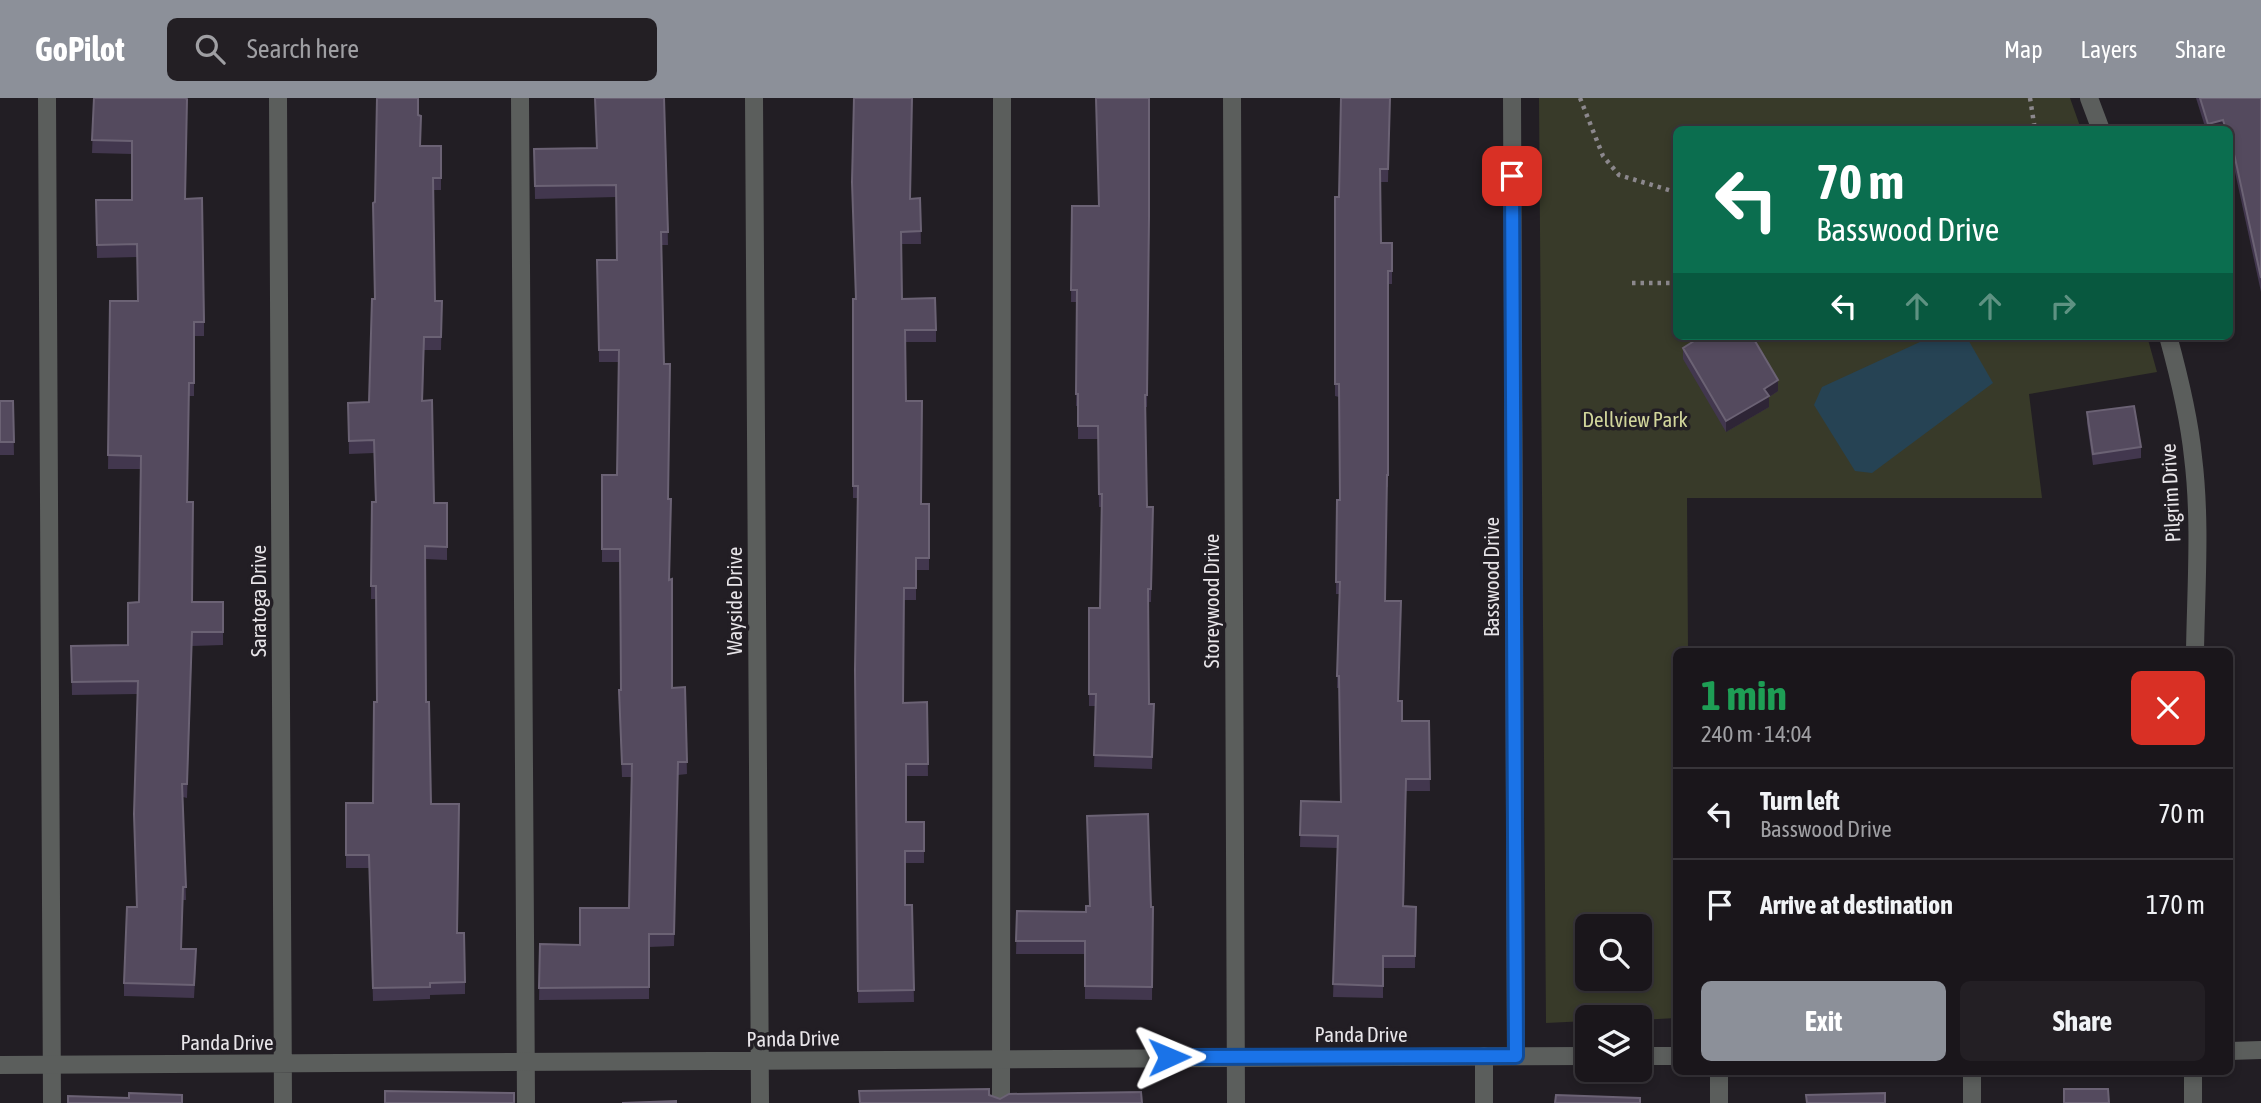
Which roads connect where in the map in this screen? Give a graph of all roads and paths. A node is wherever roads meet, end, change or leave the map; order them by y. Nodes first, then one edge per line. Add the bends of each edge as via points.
1 (47, 98) edge
2 (278, 98) edge
3 (520, 98) edge
4 (754, 98) edge
5 (1002, 98) edge
6 (1232, 98) edge
7 (1512, 98) edge
8 (1580, 98) edge
9 (2030, 98) edge
10 (2089, 98) edge
11 (2034, 126) edge
12 (2100, 126) edge
13 (1673, 192) edge
14 (1632, 283) dead end
15 (1673, 283) edge
16 (2169, 340) edge
17 (2195, 648) edge
18 (2261, 1050) edge
19 (2233, 1051) edge
20 (1236, 1056) junction
21 (1484, 1056) junction
22 (1516, 1056) junction
23 (1575, 1056) edge
24 (1652, 1056) edge
25 (1673, 1056) edge
26 (1002, 1059) junction
27 (759, 1062) junction
28 (526, 1063) junction
29 (0, 1065) edge
30 (52, 1065) junction
31 (283, 1065) junction
32 (1719, 1075) edge
33 (1972, 1075) edge
34 (2193, 1075) edge
35 (52, 1103) edge
36 (283, 1103) edge
37 (526, 1103) edge
38 (760, 1103) edge
39 (1002, 1103) edge
40 (1236, 1103) edge
41 (1484, 1103) edge
42 (1718, 1103) edge
43 (1972, 1103) edge
44 (2193, 1103) edge

1 - 30 street
2 - 31 street, Saratoga Drive
3 - 28 street
4 - 27 street, Wayside Drive
5 - 26 street
6 - 20 street, Storeywood Drive
7 - 22 street, Basswood Drive
8 - 13 path via 1603,156 1619,175
9 - 11 path
10 - 12 street
14 - 15 path
16 - 17 street, Pilgrim Drive via 2194,459
18 - 19 street
20 - 21 street, Panda Drive
20 - 26 street, Panda Drive
20 - 40 street, Storeywood Drive
21 - 22 street, Panda Drive
21 - 41 street
22 - 23 street, Panda Drive
24 - 25 street
26 - 27 street, Panda Drive
26 - 39 street
27 - 28 street, Panda Drive
27 - 38 street, Wayside Drive
28 - 31 street, Panda Drive
28 - 37 street
29 - 30 street, Panda Drive
30 - 31 street, Panda Drive
30 - 35 street
31 - 36 street, Saratoga Drive
32 - 42 street
33 - 43 street
34 - 44 street

